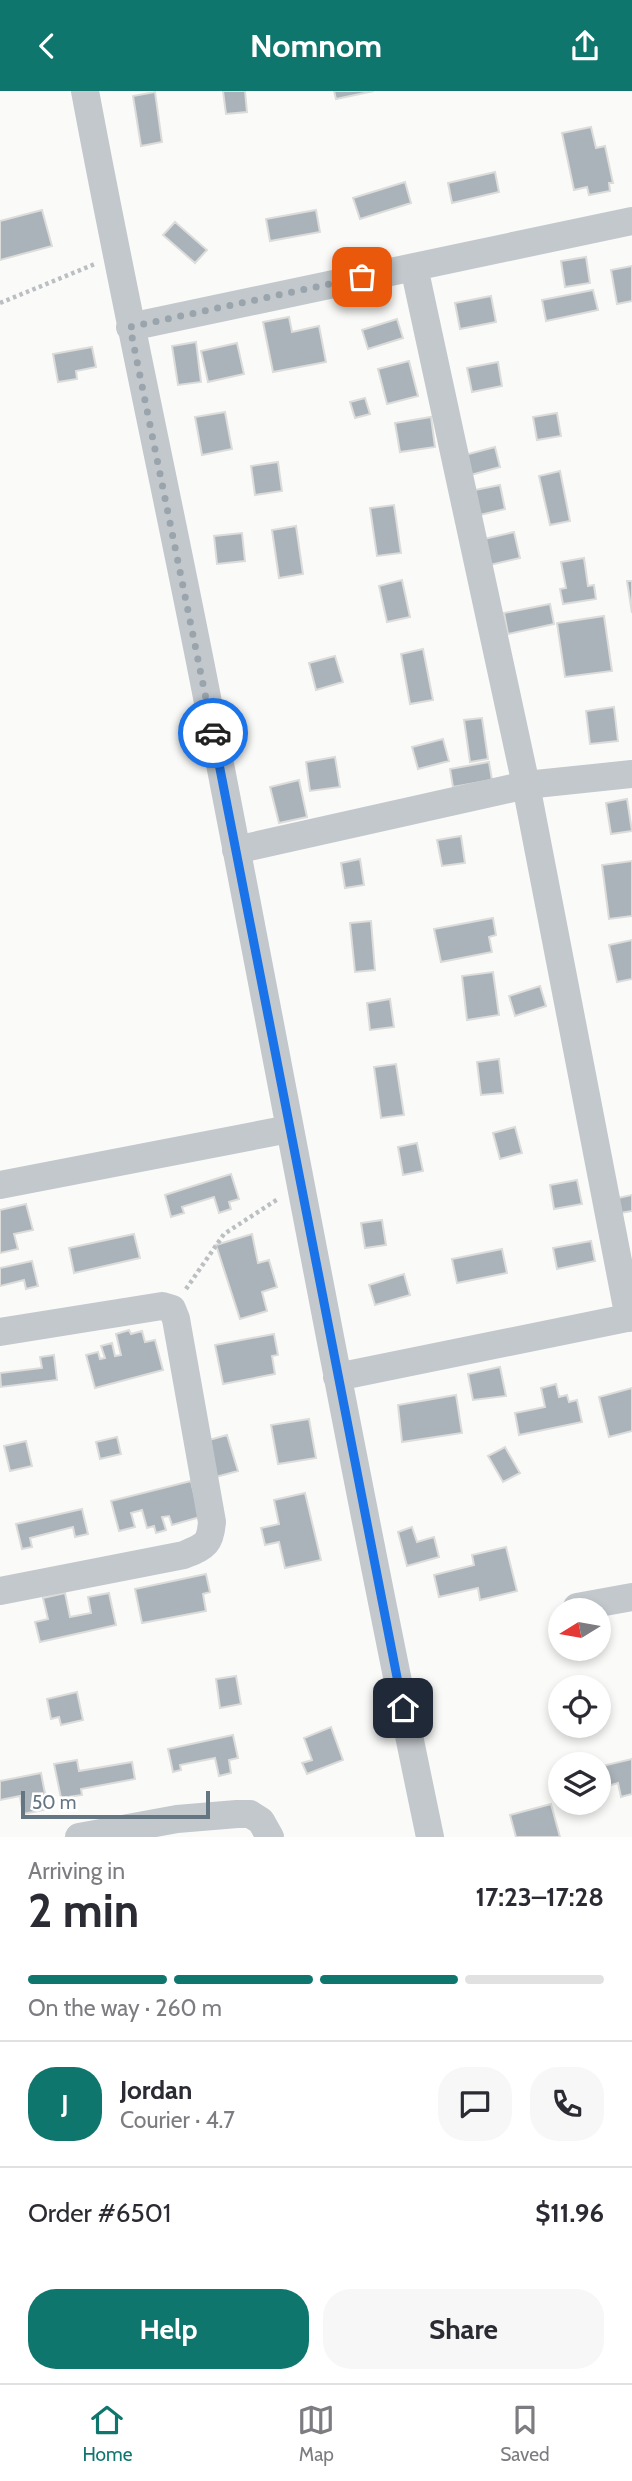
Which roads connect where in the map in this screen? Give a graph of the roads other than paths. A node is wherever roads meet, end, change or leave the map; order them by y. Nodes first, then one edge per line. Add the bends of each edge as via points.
1 (85, 91) edge
2 (632, 221) edge
3 (414, 267) junction
4 (130, 327) junction
5 (632, 774) edge
6 (526, 785) junction
7 (236, 850) junction
8 (289, 1129) junction
9 (0, 1185) edge
10 (630, 1317) edge
11 (0, 1332) edge
12 (337, 1377) junction
13 (0, 1591) edge
14 (632, 1597) edge
15 (611, 1601) edge
16 (79, 1837) edge
17 (270, 1837) edge
18 (430, 1837) edge

1 - 4 street
2 - 3 street
3 - 4 street
3 - 6 street
4 - 7 street
5 - 6 street
6 - 7 street
6 - 10 street
7 - 8 street
8 - 9 street
8 - 12 street
10 - 12 street
11 - 13 street via 162,1306 172,1309 212,1522 211,1538 184,1555
12 - 18 street
14 - 15 street
16 - 17 street via 177,1819 250,1814 261,1821

